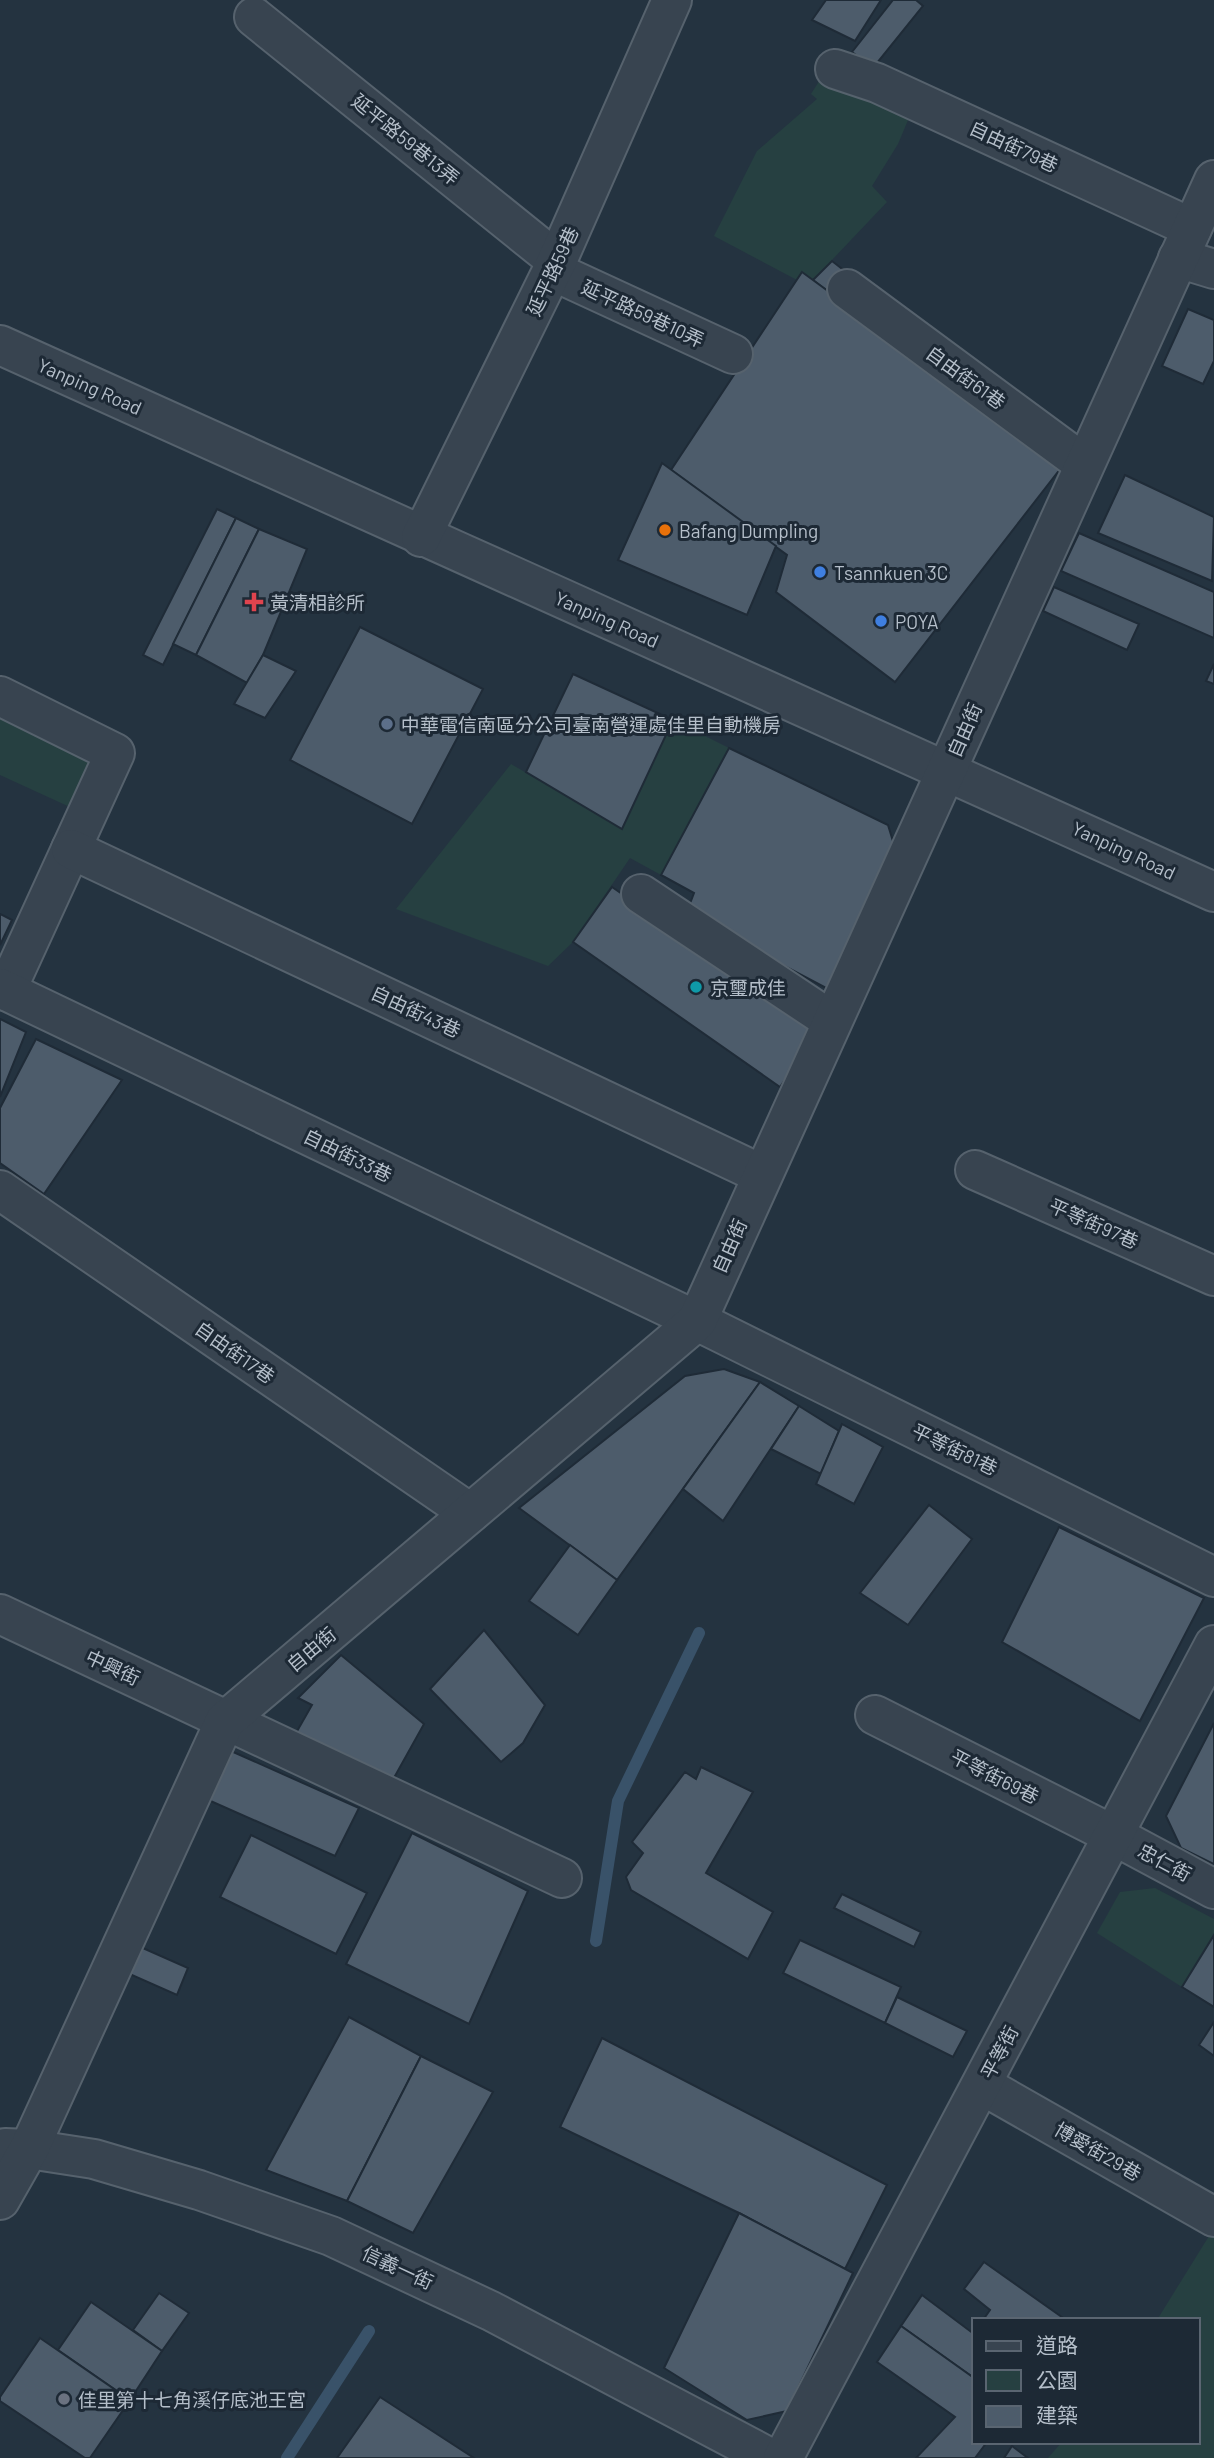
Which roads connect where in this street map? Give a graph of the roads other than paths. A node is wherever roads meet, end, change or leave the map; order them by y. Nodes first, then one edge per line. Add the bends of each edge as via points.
1 (672, 0) edge
2 (254, 17) dead end
3 (835, 69) dead end
4 (1214, 180) edge
5 (1185, 243) junction
6 (555, 266) junction
7 (1214, 269) edge
8 (847, 289) dead end
9 (0, 345) edge
10 (733, 354) dead end
11 (1084, 464) junction
12 (421, 537) junction
13 (0, 696) edge
14 (946, 769) junction
15 (71, 849) junction
16 (1214, 892) edge
17 (641, 894) dead end
18 (3, 990) edge
19 (832, 1021) junction
20 (975, 1170) dead end
21 (761, 1174) junction
22 (0, 1190) edge
23 (1214, 1276) edge
24 (696, 1321) junction
25 (470, 1513) junction
26 (1214, 1577) edge
27 (0, 1614) edge
28 (1214, 1645) edge
29 (875, 1715) dead end
30 (225, 1721) junction
31 (1115, 1836) junction
32 (562, 1878) dead end
33 (1214, 1889) edge
34 (982, 2085) junction
35 (14, 2148) edge
36 (0, 2200) edge
37 (1214, 2217) edge
38 (770, 2458) edge
39 (783, 2458) edge

1 - 6 street, 延平路59巷
2 - 6 street, 延平路59巷13弄
3 - 5 street, 自由街79巷 via 877,83
4 - 5 street, 自由街
5 - 7 street, 自由街79巷
5 - 11 street, 自由街
6 - 10 street, 延平路59巷10弄
6 - 12 street, 延平路59巷
8 - 11 street, 自由街61巷
9 - 12 street, Yanping Road
11 - 14 street, 自由街
12 - 14 street, Yanping Road
13 - 15 street via 115,753
14 - 16 street, Yanping Road
14 - 19 street, 自由街
15 - 18 street
15 - 21 street, 自由街43巷
17 - 19 street
18 - 24 street, 自由街33巷
19 - 21 street, 自由街
20 - 23 street, 平等街97巷
21 - 24 street, 自由街
22 - 25 street, 自由街17巷
24 - 25 street, 自由街
24 - 26 street, 平等街81巷
25 - 30 street, 自由街
27 - 30 street, 中興街
28 - 31 street, 平等街
29 - 31 street, 平等街69巷
30 - 32 street, 中興街
30 - 35 street, 自由街
31 - 33 street, 忠仁街
31 - 34 street, 平等街
34 - 37 street, 博愛街29巷
34 - 39 street, 平等街
35 - 36 street, 自由街
35 - 38 street, 信義一街 via 94,2159 331,2236 491,2311

